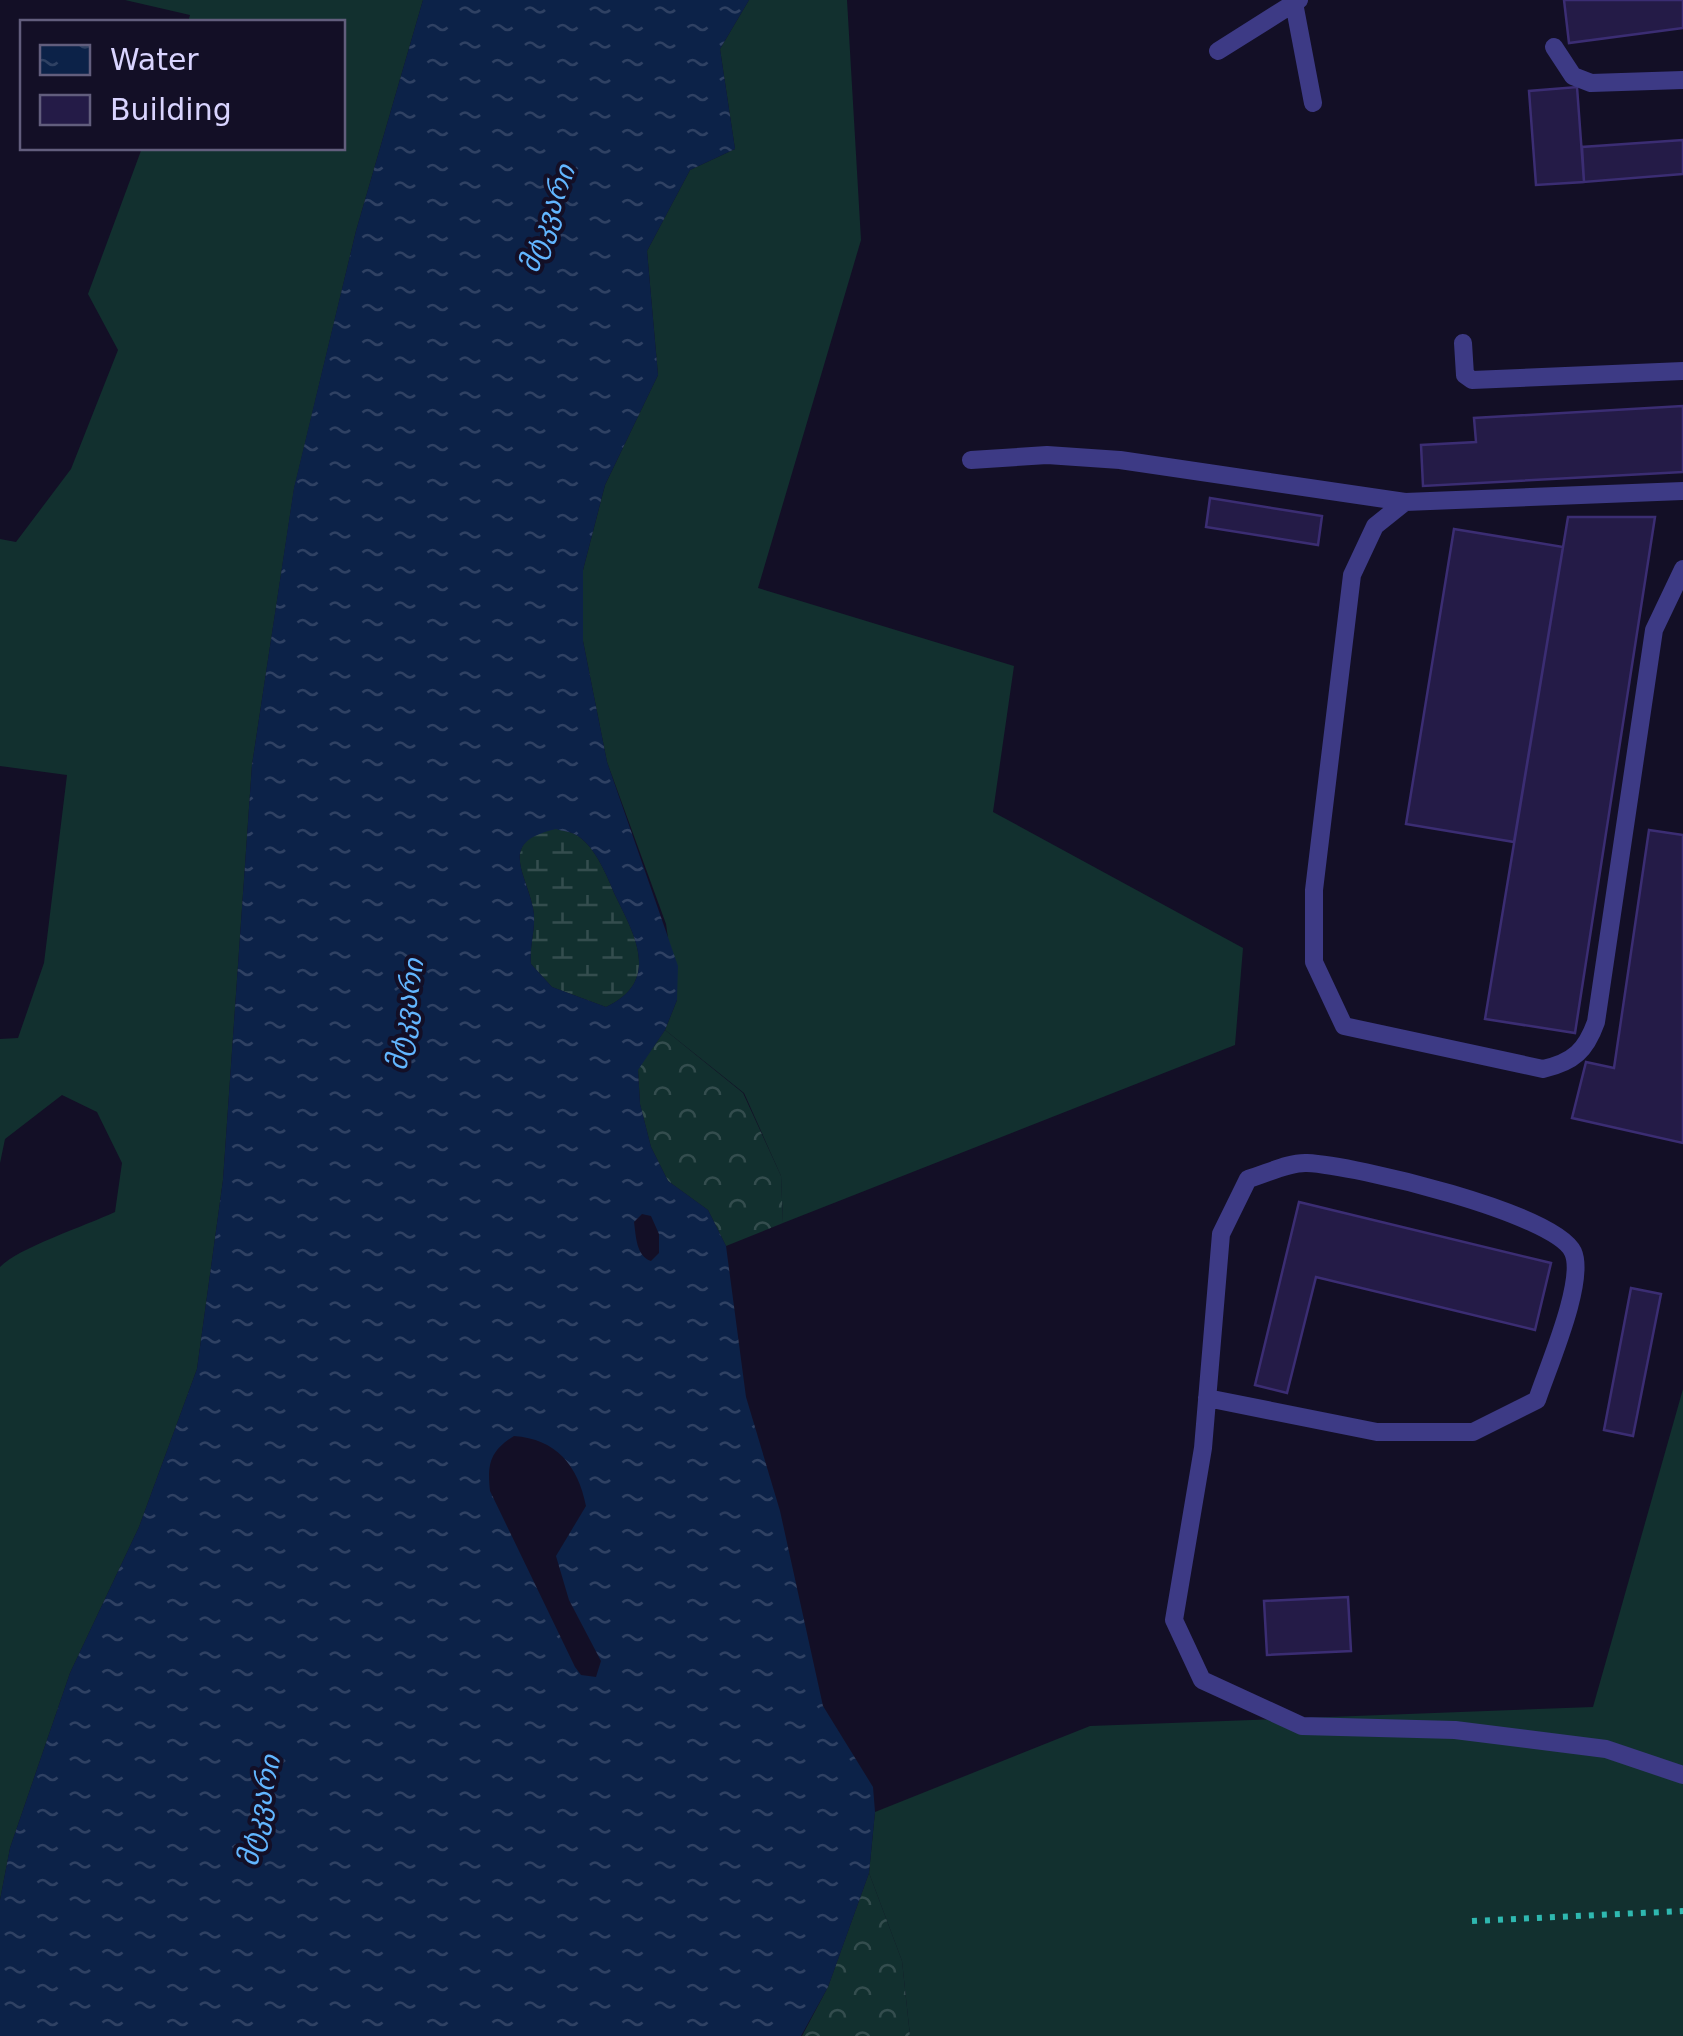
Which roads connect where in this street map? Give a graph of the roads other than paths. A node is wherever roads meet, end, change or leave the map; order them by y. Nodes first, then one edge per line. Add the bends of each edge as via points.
1 (1297, 2) edge
2 (1554, 48) dead end
3 (1218, 50) dead end
4 (1683, 80) edge
5 (1313, 103) dead end
6 (1463, 343) dead end
7 (1683, 371) edge
8 (970, 460) dead end
9 (1683, 492) edge
10 (1405, 502) junction
11 (1683, 570) edge
12 (1207, 1398) junction
13 (1683, 1775) edge

1 - 3 lane
1 - 5 lane
2 - 4 lane via 1573,76 1591,83
6 - 7 lane via 1465,375 1472,380
8 - 10 lane via 1120,460
9 - 10 lane
10 - 11 lane via 1375,526 1352,575 1314,890 1314,962 1344,1026 1543,1068 1587,1048 1654,630
12 - 12 lane via 1377,1432 1474,1432 1537,1400 1574,1286 1574,1254 1556,1231 1428,1186 1304,1162 1248,1179 1221,1234
12 - 13 lane via 1174,1620 1202,1680 1302,1726 1455,1730 1587,1746

